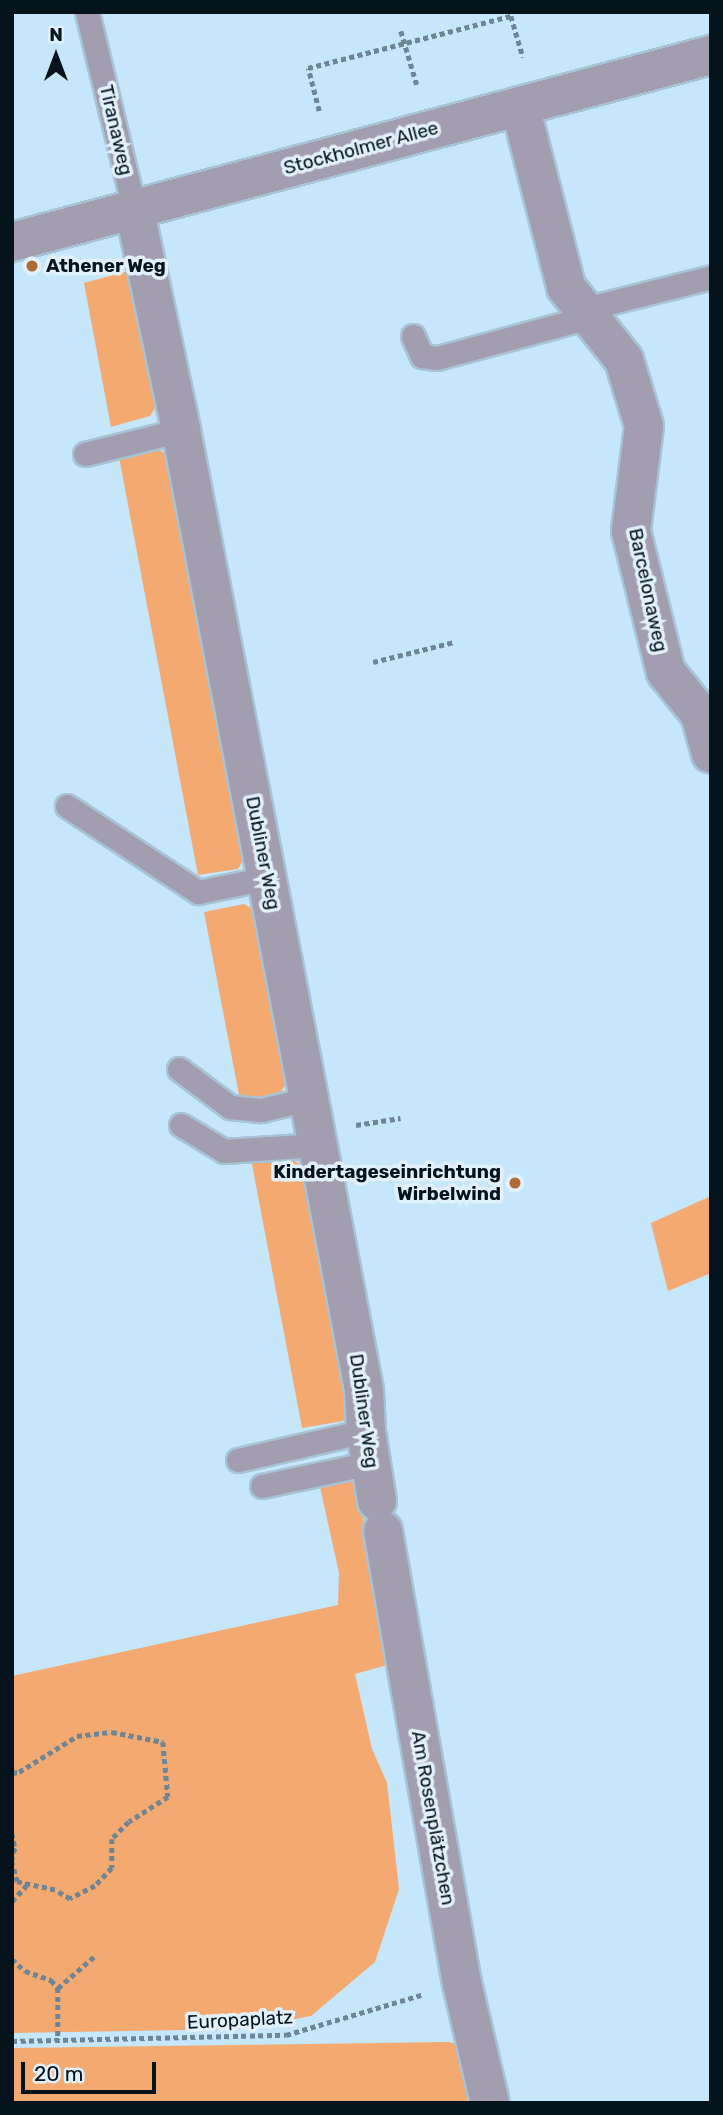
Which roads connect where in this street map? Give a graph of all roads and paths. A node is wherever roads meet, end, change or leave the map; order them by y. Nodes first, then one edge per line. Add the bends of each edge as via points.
1 (87, 12) edge
2 (401, 31) dead end
3 (405, 43) junction
4 (711, 55) edge
5 (523, 57) dead end
6 (417, 85) dead end
7 (520, 106) junction
8 (319, 111) dead end
9 (134, 208) junction
10 (12, 242) edge
11 (711, 277) edge
12 (586, 313) junction
13 (413, 336) dead end
14 (181, 430) junction
15 (85, 454) dead end
16 (454, 642) dead end
17 (373, 662) dead end
18 (711, 754) edge
19 (67, 806) dead end
20 (268, 878) junction
21 (179, 1069) dead end
22 (309, 1098) junction
23 (181, 1125) dead end
24 (318, 1145) junction
25 (369, 1447) junction
26 (238, 1461) dead end
27 (262, 1486) dead end
28 (380, 1516) joint
29 (12, 1773) edge
30 (12, 1833) edge
31 (12, 1861) edge
32 (26, 1886) junction
33 (12, 1901) edge
34 (96, 1955) dead end
35 (13, 1962) edge
36 (462, 1983) junction
37 (58, 1988) junction
38 (58, 2040) junction
39 (12, 2041) edge
40 (490, 2103) edge

1 - 9 lane, Tiranaweg
2 - 3 path
3 - 5 path via 511,16
3 - 6 path
3 - 8 path via 309,68
4 - 7 street, Stockholmer Allee
7 - 9 street, Stockholmer Allee
7 - 12 street, Barcelonaweg via 566,287
9 - 10 street, Stockholmer Allee
9 - 14 street, Dubliner Weg
11 - 12 lane
12 - 13 lane via 437,358 422,356
12 - 18 street, Barcelonaweg via 624,360 644,426 631,531 666,672 700,714
14 - 15 lane
14 - 20 street, Dubliner Weg
16 - 17 path
19 - 20 lane via 198,892
20 - 22 street, Dubliner Weg
21 - 22 lane via 230,1107 261,1110
22 - 24 street, Dubliner Weg
23 - 24 lane via 224,1151
24 - 25 street, Dubliner Weg via 364,1391
25 - 26 lane
25 - 27 lane
25 - 28 street, Dubliner Weg
28 - 36 street, Am Rosenplätzchen
29 - 32 path via 76,1736 112,1732 163,1742 168,1797 112,1839 112,1868 95,1886 70,1899 55,1890
30 - 31 path
31 - 32 path via 17,1882
32 - 33 path
34 - 37 path
35 - 37 path
36 - 38 path, Europaplatz via 286,2035
36 - 40 street, Am Rosenplätzchen
37 - 38 path
38 - 39 path, Europaplatz

